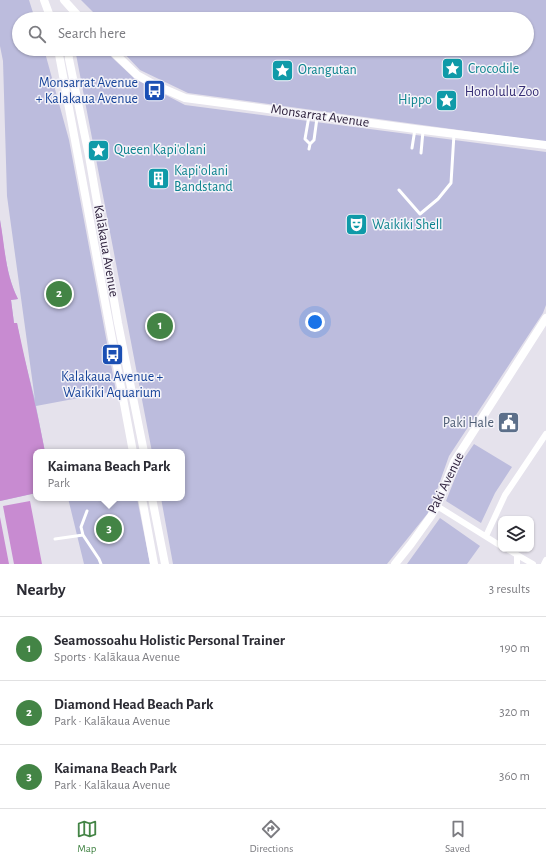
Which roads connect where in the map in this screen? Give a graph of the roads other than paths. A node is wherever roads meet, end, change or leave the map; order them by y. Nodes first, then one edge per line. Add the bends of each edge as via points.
1 (44, 0) edge
2 (64, 0) edge
3 (48, 12) edge
4 (75, 12) edge
5 (59, 56) edge
6 (69, 56) edge
7 (117, 56) edge
8 (313, 115) junction
9 (419, 130) junction
10 (454, 134) junction
11 (310, 144) junction
12 (546, 145) edge
13 (412, 148) dead end
14 (309, 149) dead end
15 (421, 153) dead end
16 (89, 156) junction
17 (78, 158) junction
18 (399, 190) dead end
19 (114, 296) junction
20 (104, 298) junction
21 (546, 318) edge
22 (136, 411) junction
23 (126, 413) junction
24 (545, 436) edge
25 (132, 449) edge
26 (143, 449) edge
27 (143, 501) edge
28 (153, 501) edge
29 (437, 506) junction
30 (87, 511) dead end
31 (83, 535) junction
32 (486, 536) junction
33 (55, 539) dead end
34 (498, 544) edge
35 (511, 552) edge
36 (517, 556) junction
37 (546, 560) edge
38 (101, 564) edge
39 (154, 564) edge
40 (165, 564) edge
41 (395, 564) edge
42 (517, 564) edge
43 (533, 564) edge
44 (544, 564) edge

1 - 3 street
2 - 4 street
5 - 17 street, Kalākaua Avenue
6 - 16 street, Kalākaua Avenue
7 - 8 street, Monsarrat Avenue via 137,75 186,98
8 - 9 street, Monsarrat Avenue
8 - 11 lane via 314,140
8 - 11 lane via 305,140
9 - 10 street, Monsarrat Avenue
9 - 13 lane
9 - 15 lane
10 - 12 street, Monsarrat Avenue
10 - 18 lane via 451,183 438,199 420,214
11 - 14 lane
16 - 17 lane
16 - 19 street, Kalākaua Avenue
17 - 20 street, Kalākaua Avenue
19 - 20 lane
19 - 22 street, Kalākaua Avenue
20 - 23 street, Kalākaua Avenue
21 - 29 street, Paki Avenue via 454,462
22 - 23 lane
22 - 26 street, Kalākaua Avenue
23 - 25 street, Kalākaua Avenue
24 - 32 street via 505,495
27 - 39 street
28 - 40 street
29 - 32 street
29 - 41 street, Paki Avenue
30 - 31 lane via 81,527
31 - 33 lane
31 - 38 lane
32 - 34 street
35 - 36 street
36 - 42 street
36 - 43 street
37 - 44 street

